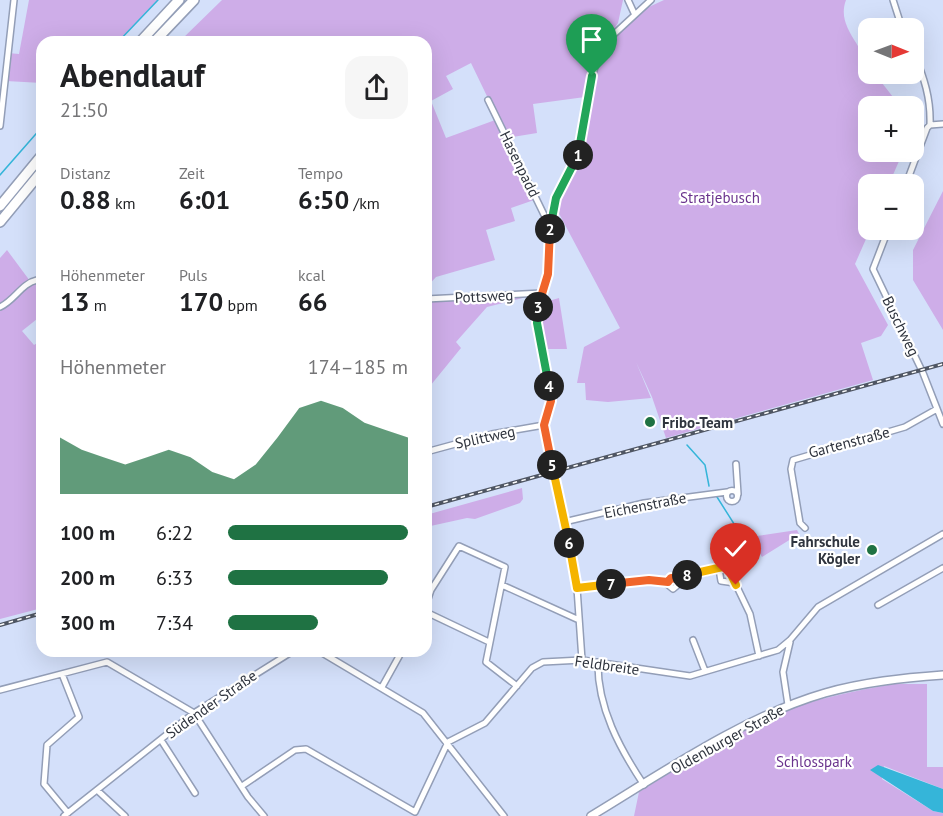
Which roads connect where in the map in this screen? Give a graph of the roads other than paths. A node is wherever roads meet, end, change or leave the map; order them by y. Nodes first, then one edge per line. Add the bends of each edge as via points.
1 (14, 0) edge
2 (179, 0) edge
3 (194, 0) edge
4 (628, 0) edge
5 (651, 0) edge
6 (893, 0) edge
7 (634, 14) junction
8 (899, 18) edge
9 (146, 36) edge
10 (160, 36) edge
11 (924, 78) edge
12 (488, 100) dead end
13 (943, 124) edge
14 (930, 125) junction
15 (0, 126) edge
16 (36, 162) edge
17 (910, 174) edge
18 (36, 178) edge
19 (0, 206) edge
20 (0, 222) edge
21 (550, 228) junction
22 (884, 240) edge
23 (36, 280) edge
24 (542, 293) junction
25 (432, 299) edge
26 (0, 307) edge
27 (937, 409) junction
28 (943, 424) edge
29 (544, 425) junction
30 (432, 450) edge
31 (736, 465) dead end
32 (564, 522) junction
33 (805, 528) dead end
34 (943, 534) edge
35 (943, 568) edge
36 (719, 569) junction
37 (677, 579) junction
38 (668, 582) junction
39 (432, 583) edge
40 (735, 583) junction
41 (502, 585) junction
42 (577, 588) junction
43 (878, 605) dead end
44 (432, 615) edge
45 (579, 620) junction
46 (693, 640) dead end
47 (790, 640) junction
48 (489, 642) junction
49 (759, 656) junction
50 (283, 657) edge
51 (330, 657) edge
52 (399, 657) edge
53 (582, 660) junction
54 (598, 662) junction
55 (705, 671) junction
56 (62, 674) junction
57 (943, 675) edge
58 (518, 686) junction
59 (382, 687) junction
60 (0, 690) edge
61 (788, 705) junction
62 (194, 713) junction
63 (161, 740) junction
64 (448, 742) junction
65 (644, 785) junction
66 (242, 786) junction
67 (98, 791) junction
68 (195, 793) dead end
69 (66, 814) edge
70 (125, 816) edge
71 (264, 816) edge
72 (504, 816) edge
73 (591, 816) edge

1 - 15 street
2 - 9 highway
3 - 10 highway
4 - 7 street
5 - 7 street
6 - 8 street
7 - 21 street via 612,36 598,58 578,156 556,198
11 - 14 street via 931,104
12 - 21 street, Hasenpadd
13 - 14 street
14 - 17 street
16 - 19 highway
18 - 20 highway
21 - 24 street via 548,274
22 - 27 street, Buschweg via 873,269
23 - 26 street
24 - 25 street, Pottsweg
24 - 29 street via 537,323 551,394
27 - 28 street, Buschweg
27 - 33 street, Gartenstraße via 905,427 793,460 791,474 800,523
29 - 30 street, Splittweg
29 - 32 street
31 - 32 street, Eichenstraße via 738,496 734,490 644,502
32 - 42 street
34 - 47 street, Feldbreite via 818,607
35 - 43 street
36 - 37 street
36 - 40 street via 721,581
36 - 40 street via 727,566
37 - 38 street via 672,577
37 - 38 street via 679,584 675,588
38 - 42 street via 649,580
39 - 41 street via 459,546 505,567
40 - 49 street via 750,614
41 - 45 street
41 - 48 street
42 - 45 street
44 - 48 street
45 - 53 street
46 - 55 street
47 - 49 street, Feldbreite via 778,650
47 - 61 street, Feldbreite via 783,672
48 - 58 street via 486,662
49 - 55 street, Feldbreite
50 - 62 street, Südender Straße
51 - 59 street
52 - 59 street
53 - 54 street, Feldbreite
53 - 58 street, Feldbreite via 543,662 532,668
54 - 55 street, Feldbreite via 681,676
54 - 65 street via 607,717
56 - 60 street
56 - 62 street via 107,662
56 - 69 street via 79,717 47,745 44,784
57 - 61 street, Oldenburger Straße via 862,684
58 - 64 street, Feldbreite via 485,723
59 - 64 street via 423,713
61 - 65 street, Oldenburger Straße
62 - 63 street, Südender Straße
62 - 66 street
63 - 67 street, Südender Straße
63 - 68 street, Südender Straße
64 - 66 street via 415,812 306,749 295,750
64 - 72 street via 465,770
65 - 73 street, Oldenburger Straße
66 - 71 street
67 - 69 street, Südender Straße
67 - 70 street

